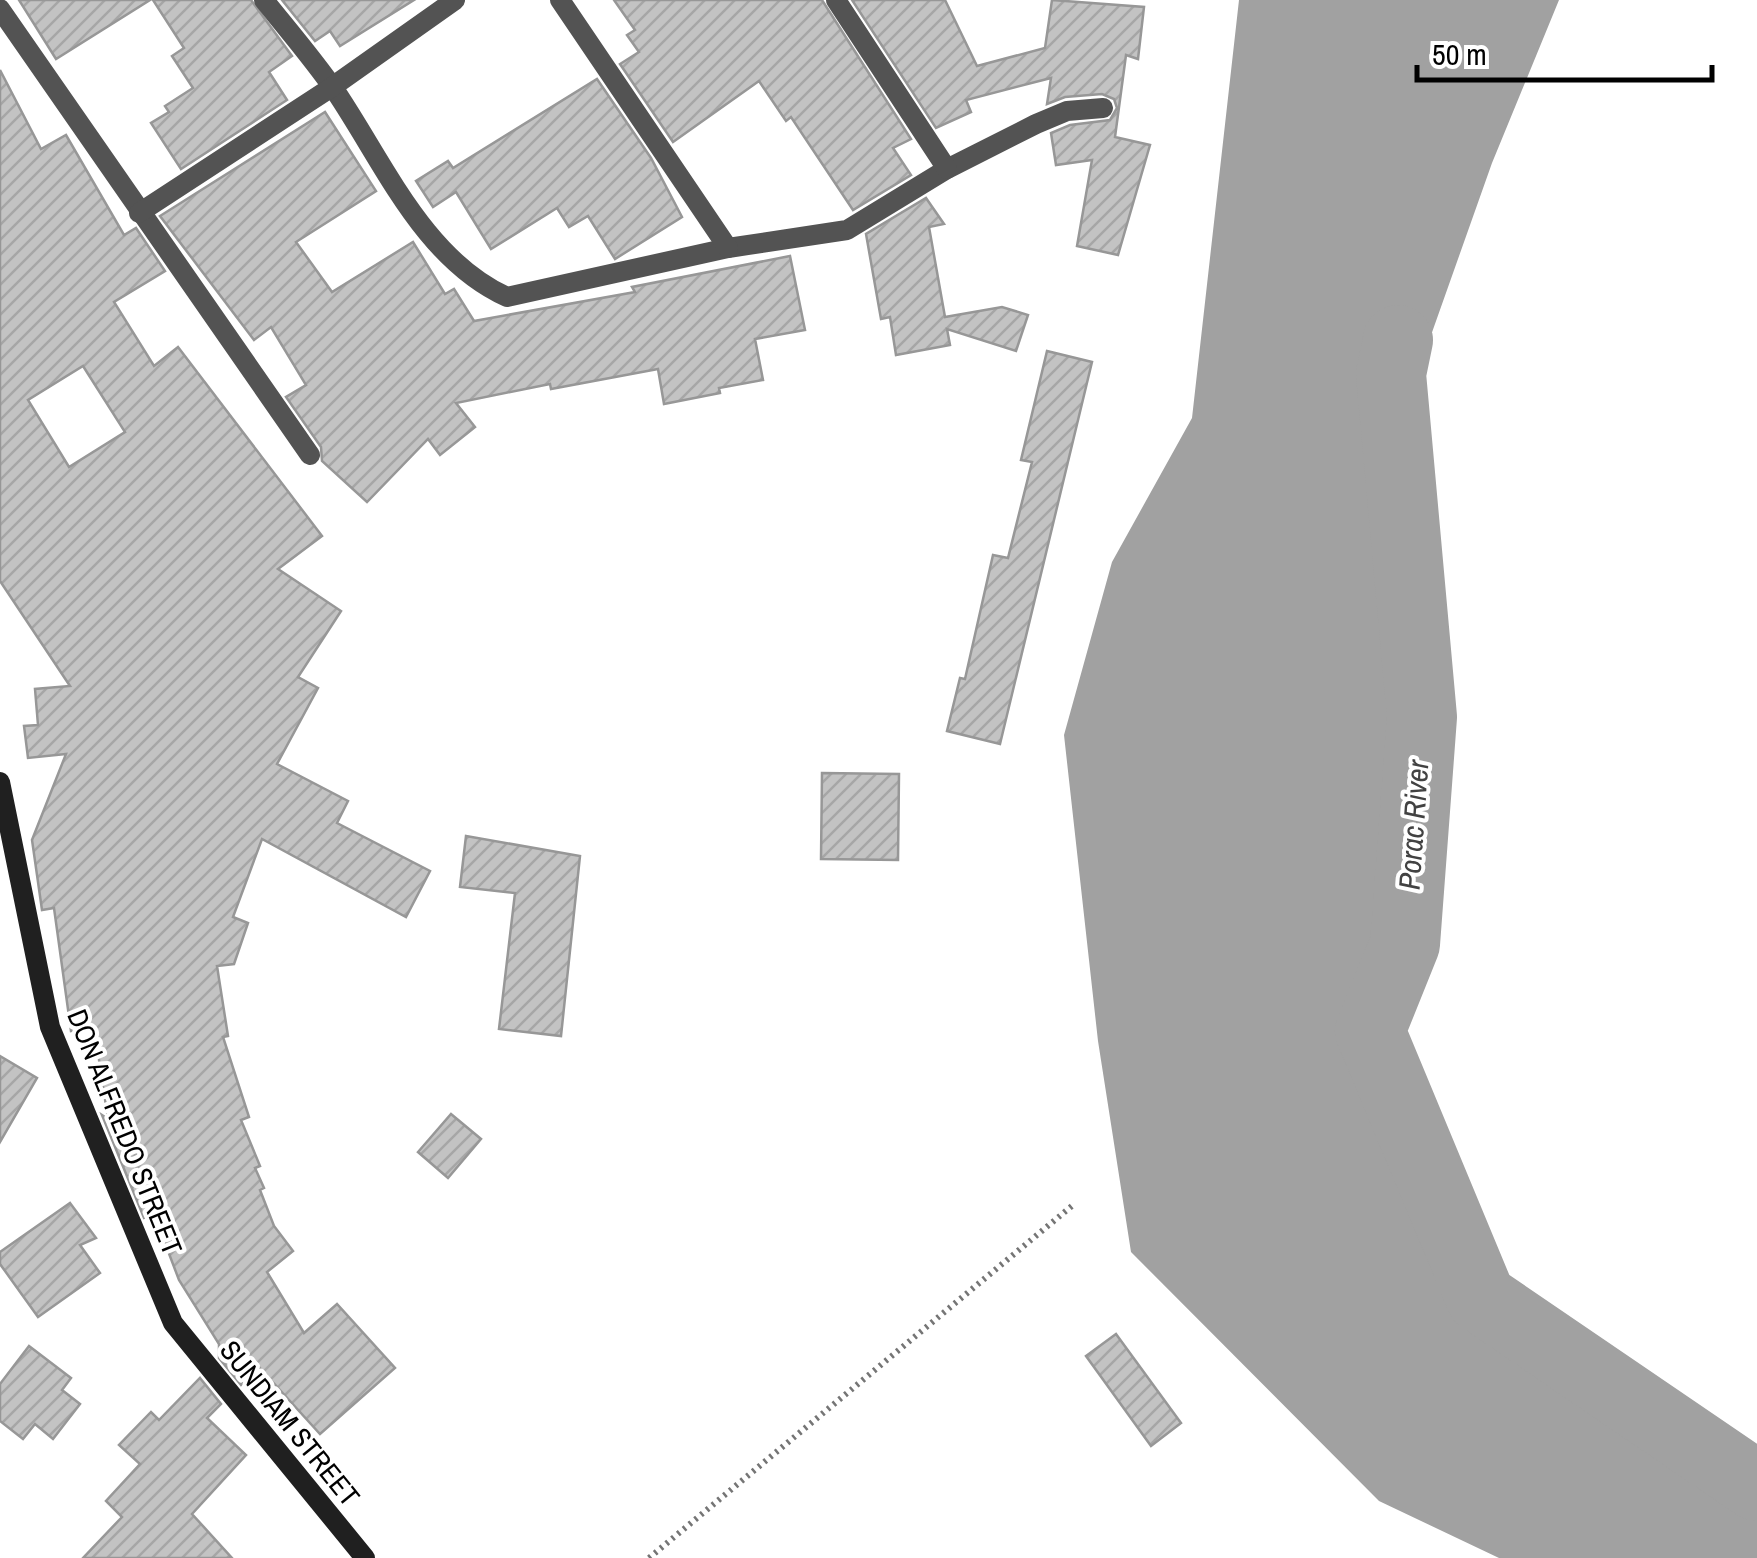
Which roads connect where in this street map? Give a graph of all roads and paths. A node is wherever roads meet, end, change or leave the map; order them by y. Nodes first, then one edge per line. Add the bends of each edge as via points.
1 (264, 0) edge
2 (455, 0) edge
3 (560, 0) edge
4 (836, 0) edge
5 (0, 10) edge
6 (332, 87) junction
7 (1103, 108) dead end
8 (947, 169) junction
9 (139, 213) junction
10 (728, 248) junction
11 (310, 455) dead end
12 (0, 782) edge
13 (1072, 1204) dead end
14 (173, 1323) joint
15 (365, 1558) edge
16 (649, 1558) edge

1 - 6 street
2 - 6 street
3 - 10 street
4 - 8 street
5 - 9 street
6 - 9 street
6 - 10 street via 437,248 473,281 507,296
7 - 8 street via 1067,110
8 - 10 street via 847,230
9 - 11 street
12 - 14 street, DON ALFREDO STREET via 50,1027
13 - 16 path
14 - 15 street, SUNDIAM STREET

